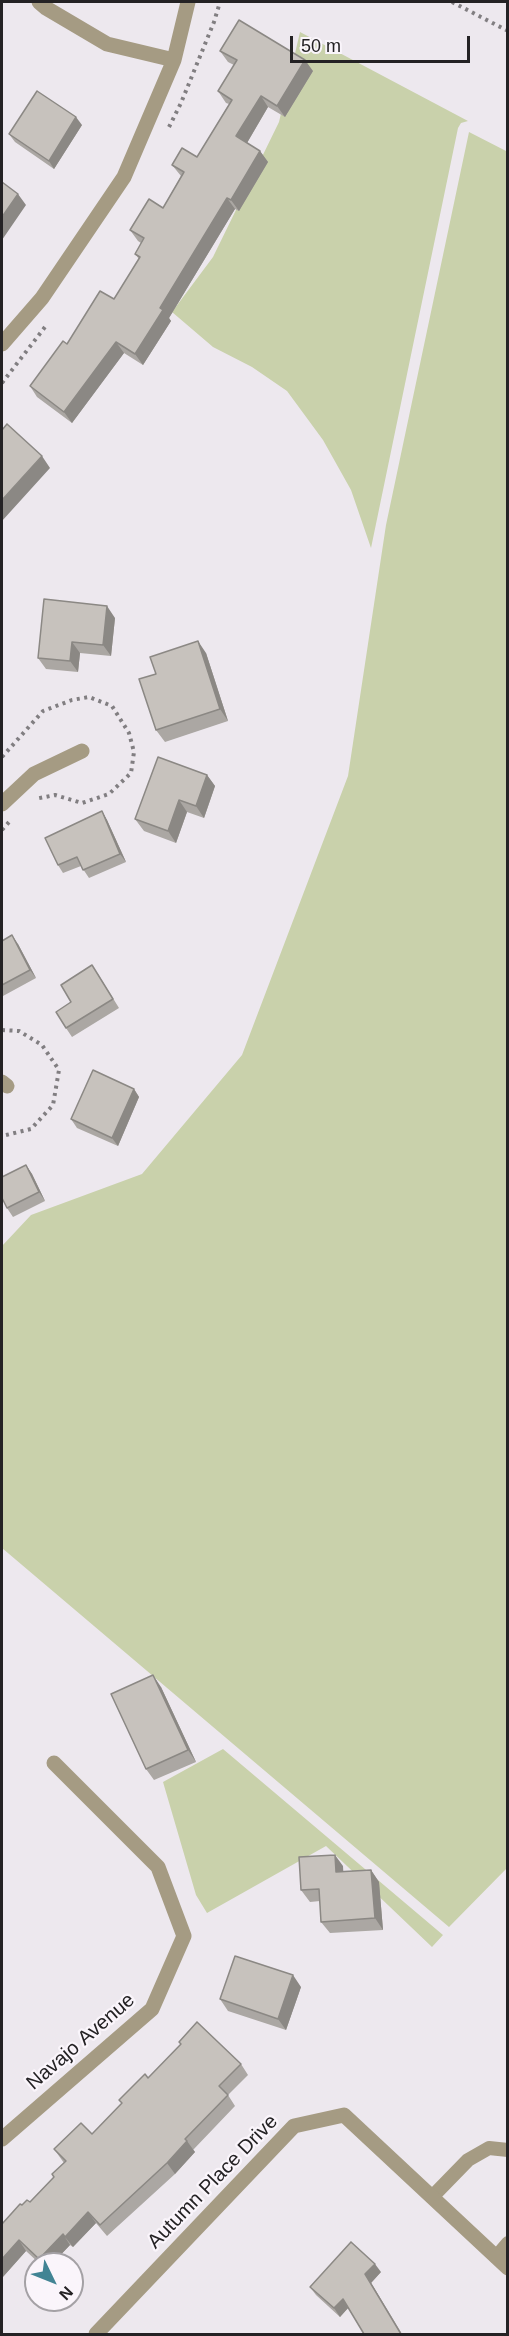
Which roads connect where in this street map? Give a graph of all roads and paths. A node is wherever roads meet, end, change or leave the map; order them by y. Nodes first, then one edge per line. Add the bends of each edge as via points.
1 (39, 2) edge
2 (188, 2) edge
3 (452, 2) edge
4 (507, 31) edge
5 (174, 60) junction
6 (2, 344) edge
7 (82, 751) dead end
8 (2, 804) edge
9 (2, 1030) edge
10 (2, 1136) edge
11 (54, 1763) dead end
12 (2, 2139) edge
13 (507, 2150) edge
14 (432, 2197) junction
15 (507, 2243) edge
16 (496, 2257) junction
17 (507, 2268) edge
18 (96, 2334) edge

1 - 5 street via 107,44
2 - 5 street
3 - 4 path
5 - 6 street via 124,177 42,298
7 - 8 street via 34,774
9 - 10 path via 20,1031 42,1045 59,1070 53,1105 31,1129
11 - 12 street, Navajo Avenue via 158,1867 184,1936 152,2009
13 - 14 lane via 489,2148 468,2160
14 - 16 street, Autumn Place Drive
14 - 18 street, Autumn Place Drive via 344,2115 294,2126
15 - 16 lane
16 - 17 street, Autumn Place Drive

